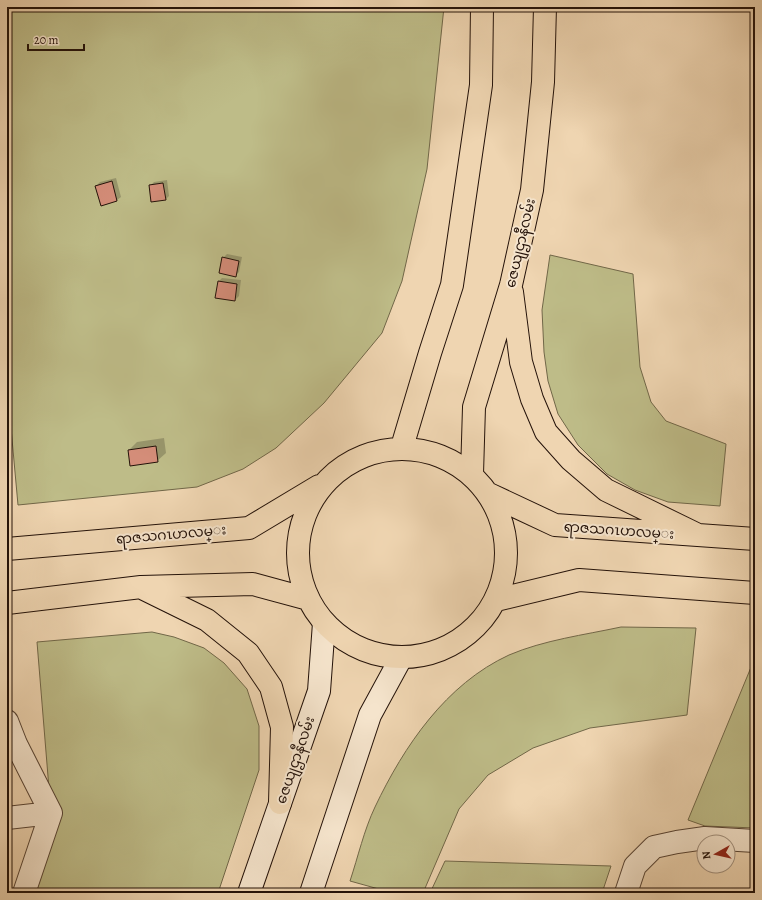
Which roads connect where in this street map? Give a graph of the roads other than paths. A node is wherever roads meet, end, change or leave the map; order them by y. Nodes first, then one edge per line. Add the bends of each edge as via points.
1 (482, 7) edge
2 (545, 7) edge
3 (511, 285) junction
4 (402, 447) junction
5 (472, 474) junction
6 (324, 483) junction
7 (489, 494) junction
8 (698, 535) junction
9 (755, 539) edge
10 (7, 549) edge
11 (141, 588) junction
12 (755, 593) edge
13 (308, 599) junction
14 (496, 600) junction
15 (7, 603) edge
16 (324, 623) junction
17 (401, 658) junction
18 (7, 721) edge
19 (280, 803) junction
20 (51, 813) junction
21 (7, 818) edge
22 (755, 841) edge
23 (24, 893) edge
24 (249, 893) edge
25 (311, 893) edge
26 (626, 893) edge

1 - 4 main road via 481,85 452,285
2 - 3 main road, ဇေယျဌာနီလမ်း via 543,82 532,190
3 - 5 main road, ဇေယျဌာနီလမ်း via 474,407
3 - 8 main road via 521,362 532,399 546,432 571,460 606,490
4 - 5 main road via 427,451 451,460
4 - 6 main road via 373,452 346,464
5 - 7 main road
6 - 10 main road, ရာဇသဂၤဟလမ္း via 249,528
6 - 13 main road via 307,508 298,538 299,570
7 - 8 main road, ရာဇသဂၤဟလမ္း via 556,526
7 - 14 main road via 504,528 506,557
8 - 9 main road, ရာဇသဂၤဟလမ္း
11 - 13 main road via 253,584
11 - 15 main road
11 - 19 main road via 207,620 248,653 271,688 282,727
12 - 14 main road via 579,580
13 - 16 main road
14 - 17 main road via 479,624 457,643 430,654
16 - 17 main road via 346,642 372,654
16 - 19 main road, ဇေယျဌာနီလမ်း via 319,691
17 - 25 main road via 370,715
18 - 20 main road
19 - 24 main road, ဇေယျဌာနီလမ်း
20 - 21 main road
20 - 23 main road
22 - 26 main road via 705,838 654,847 635,866

